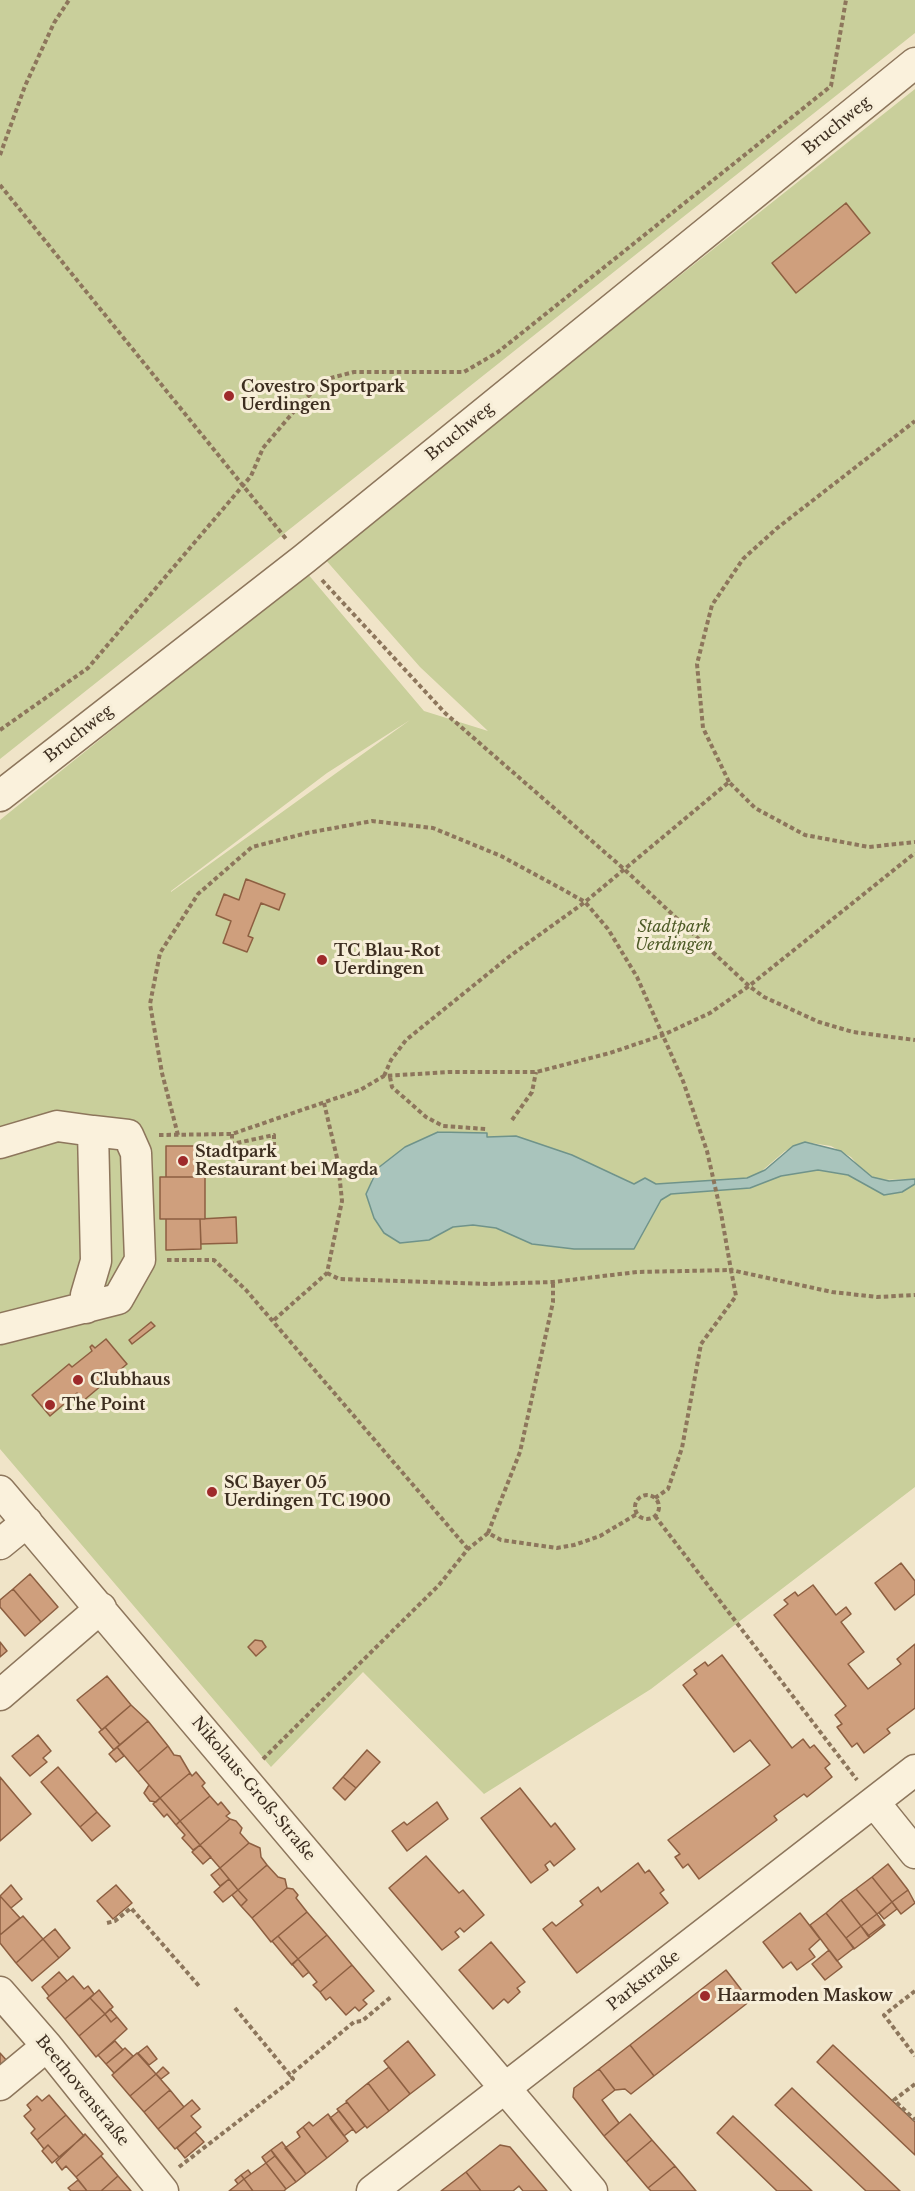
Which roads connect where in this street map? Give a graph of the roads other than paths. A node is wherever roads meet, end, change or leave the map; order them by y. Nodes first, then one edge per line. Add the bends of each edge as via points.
1 (915, 63) edge
2 (0, 796) edge
3 (93, 1131) junction
4 (0, 1143) edge
5 (86, 1308) junction
6 (0, 1329) edge
7 (0, 1491) edge
8 (27, 1522) junction
9 (0, 1544) edge
10 (101, 1608) junction
11 (0, 1695) edge
12 (915, 1770) edge
13 (874, 1802) junction
14 (915, 1853) edge
15 (0, 1992) edge
16 (47, 2046) junction
17 (0, 2085) edge
18 (505, 2089) junction
19 (160, 2188) edge
20 (372, 2191) edge
21 (592, 2191) edge

1 - 2 street, Bruchweg via 304,559
3 - 4 street via 57,1126
3 - 5 street via 96,1261
3 - 5 street via 128,1135 136,1153 140,1260 118,1299
5 - 6 street
7 - 8 street, Nikolaus-Groß-Straße
8 - 9 street
8 - 10 street, Nikolaus-Groß-Straße
10 - 11 street
10 - 18 street, Nikolaus-Groß-Straße
12 - 13 street, Parkstraße
13 - 14 street
13 - 18 street, Parkstraße
15 - 16 street, Beethovenstraße
16 - 17 street
16 - 19 street, Beethovenstraße
18 - 20 street, Parkstraße
18 - 21 street, Nikolaus-Groß-Straße

